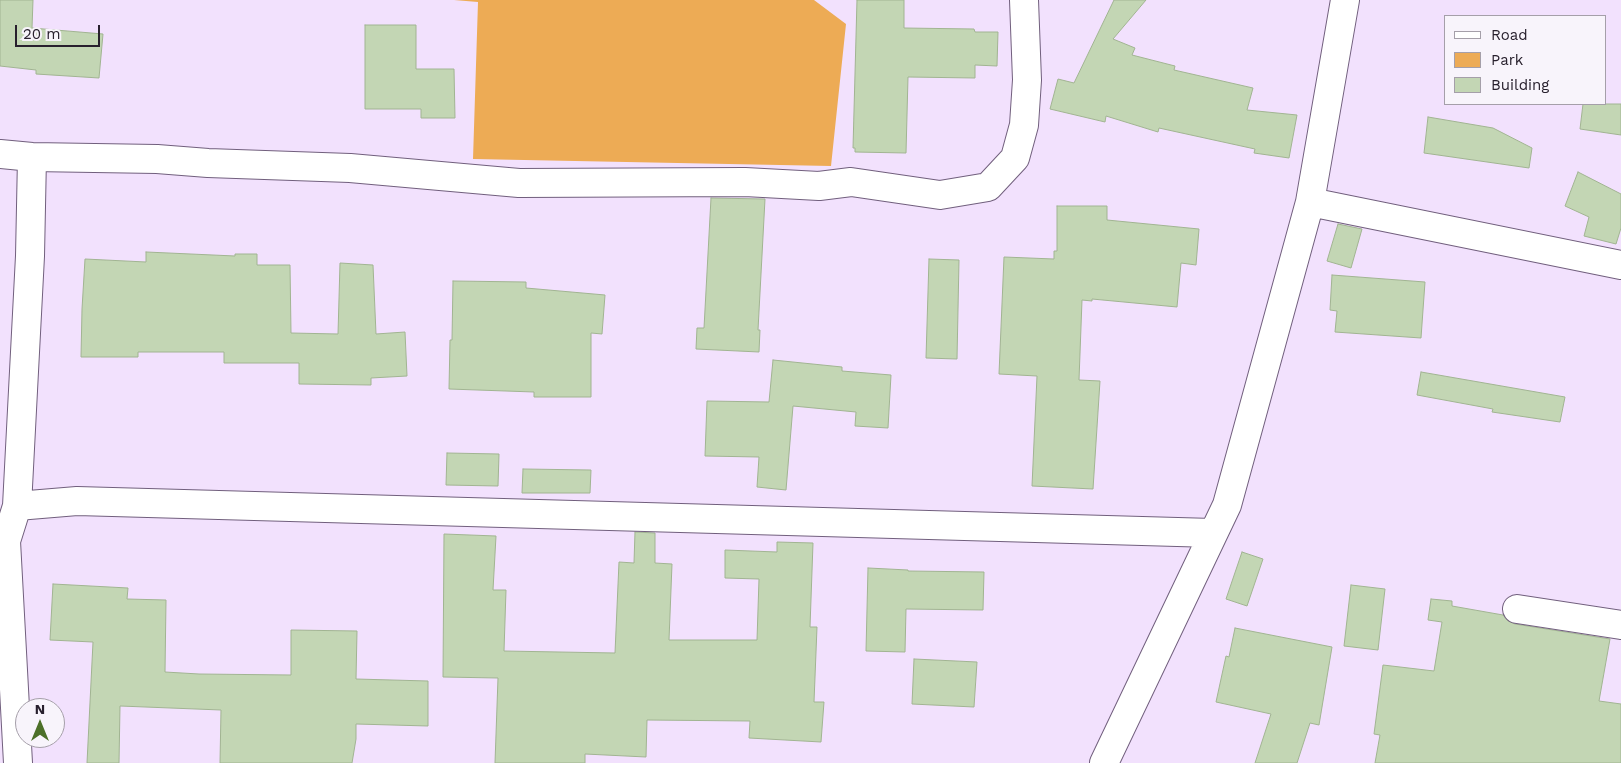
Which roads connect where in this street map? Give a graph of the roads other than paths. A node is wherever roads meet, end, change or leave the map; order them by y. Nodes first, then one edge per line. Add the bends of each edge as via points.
1 (1024, 0) edge
2 (1345, 0) edge
3 (0, 154) edge
4 (32, 157) junction
5 (1310, 202) junction
6 (1621, 265) edge
7 (17, 506) junction
8 (1212, 533) junction
9 (1517, 609) dead end
10 (1621, 625) edge
11 (18, 763) edge
12 (1104, 763) edge

1 - 4 street via 1027,80 1024,126 1014,158 988,187 950,194 851,182 819,186 745,182 519,183 350,168
2 - 5 street
3 - 4 street
4 - 7 street
5 - 6 street
5 - 8 street via 1226,505
7 - 8 street via 77,501
7 - 11 street via 6,541
8 - 12 street
9 - 10 street

